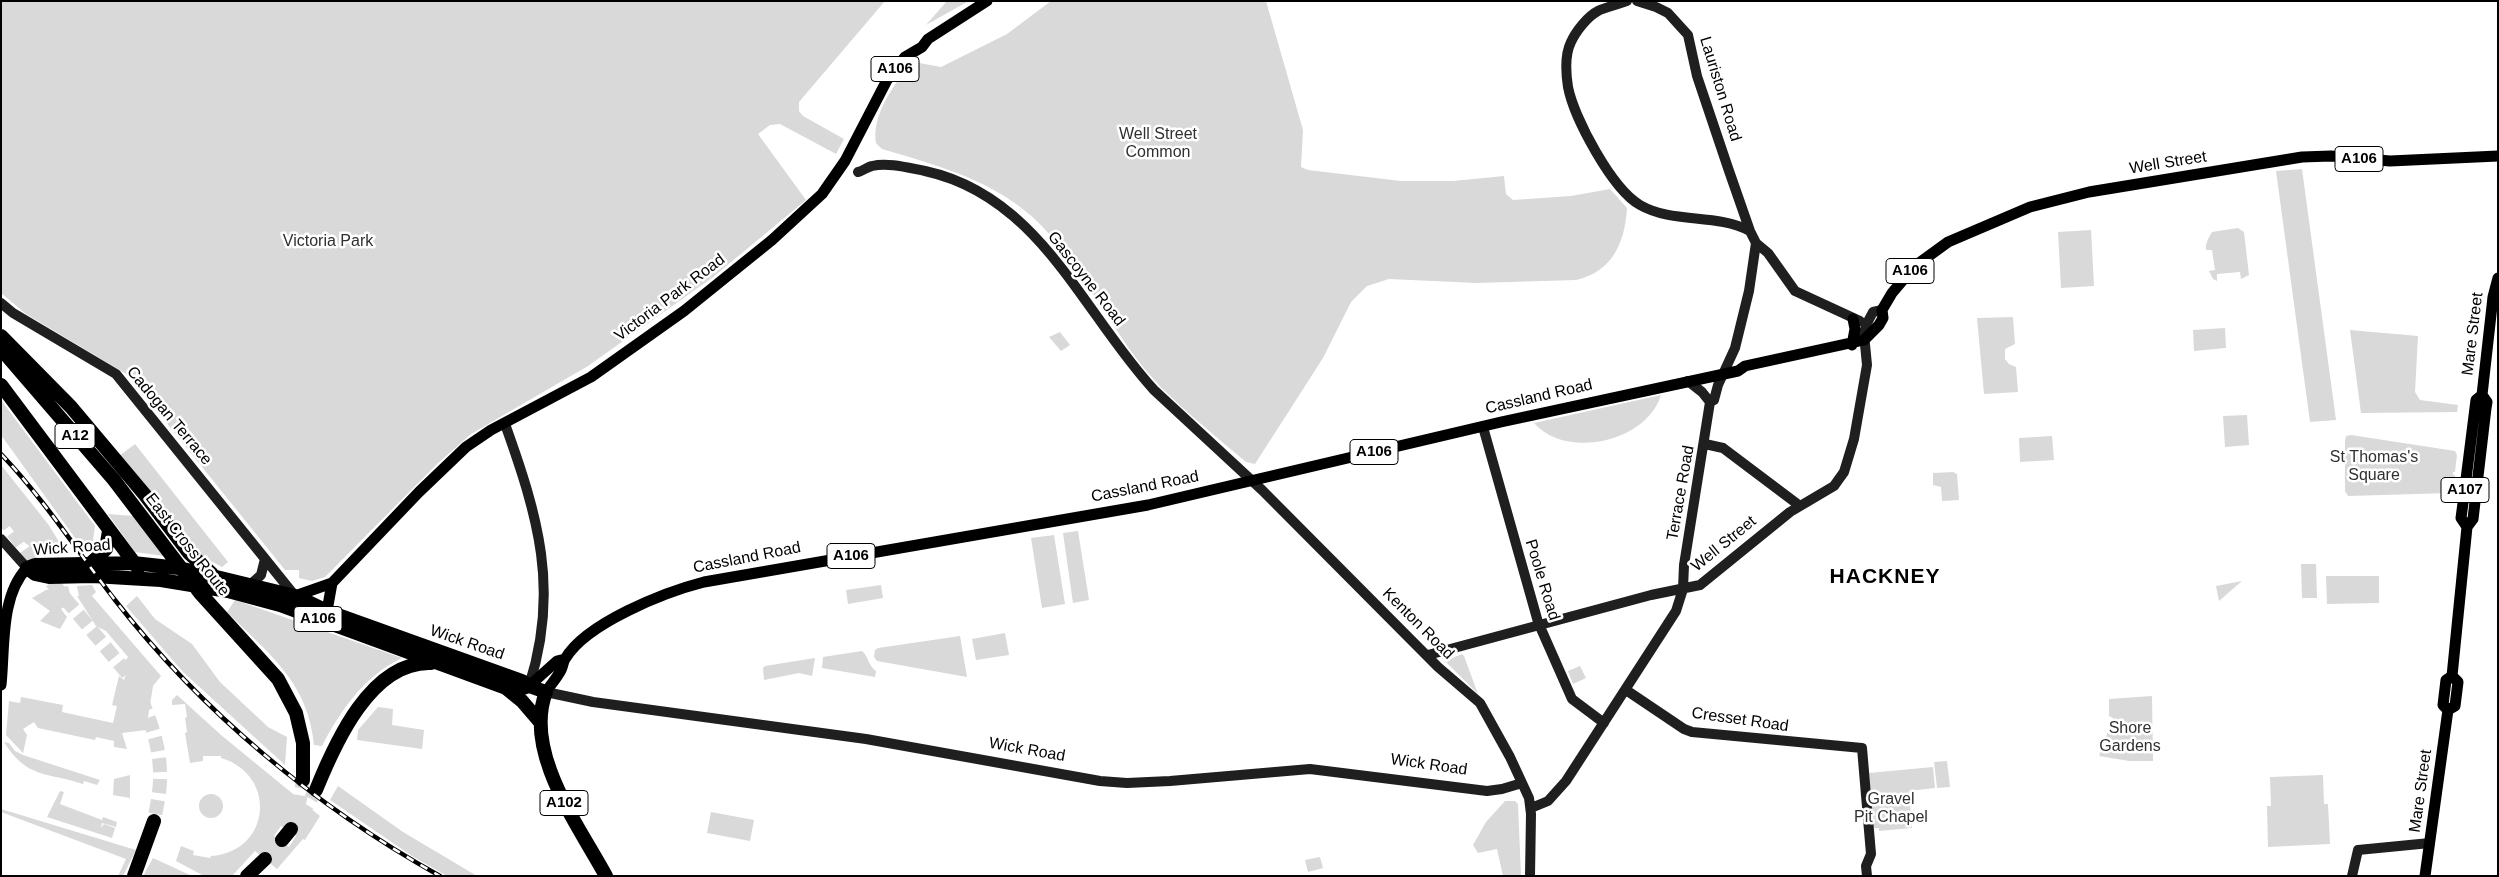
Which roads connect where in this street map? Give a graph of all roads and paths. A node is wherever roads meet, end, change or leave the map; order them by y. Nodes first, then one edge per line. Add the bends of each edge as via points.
1 (986, 1) edge
2 (1627, 1) edge
3 (1637, 1) edge
4 (1601, 6) edge
5 (2498, 156) edge
6 (858, 172) dead end
7 (1743, 212) junction
8 (1734, 224) junction
9 (1750, 231) junction
10 (1756, 242) junction
11 (2498, 278) edge
12 (1, 303) edge
13 (1882, 310) junction
14 (1853, 319) junction
15 (1868, 321) junction
16 (1, 336) edge
17 (1864, 340) junction
18 (1852, 345) junction
19 (1, 349) edge
20 (1734, 352) junction
21 (1745, 366) junction
22 (1723, 373) junction
23 (1688, 381) junction
24 (1, 385) edge
25 (1710, 402) junction
26 (505, 424) junction
27 (1483, 427) junction
28 (1706, 444) junction
29 (1253, 481) junction
30 (1800, 506) junction
31 (109, 531) junction
32 (1, 539) edge
33 (265, 559) junction
34 (91, 563) junction
35 (133, 563) junction
36 (27, 568) junction
37 (212, 574) junction
38 (160, 580) junction
39 (332, 583) junction
40 (251, 584) junction
41 (1683, 589) junction
42 (296, 596) junction
43 (327, 611) junction
44 (1539, 625) junction
45 (337, 626) junction
46 (1428, 655) junction
47 (565, 659) junction
48 (442, 664) junction
49 (1, 685) edge
50 (529, 686) junction
51 (506, 688) junction
52 (1626, 690) junction
53 (546, 692) junction
54 (540, 722) junction
55 (1604, 723) junction
56 (303, 780) tunnel mouth
57 (1522, 782) junction
58 (316, 790) tunnel mouth
59 (1530, 808) junction
60 (154, 821) tunnel mouth
61 (2430, 843) junction
62 (265, 859) tunnel mouth
63 (134, 876) edge
64 (247, 876) edge
65 (606, 876) edge
66 (1530, 876) edge
67 (1867, 876) edge
68 (2352, 876) edge
69 (2424, 876) edge

1 - 26 main road, Victoria Park Road / A106 via 928,38 922,47 905,57 887,80 840,170 816,201 772,240 684,311 591,377
2 - 4 street
3 - 7 street, Lauriston Road via 1668,13 1688,35 1698,76
4 - 8 street via 1571,41 1568,79 1570,94 1612,178 1628,196 1648,209
5 - 13 main road, Well Street / A106 via 2390,161 2302,157 2064,197 1999,218 1948,242 1915,266
6 - 29 street, Gascoyne Road via 875,166 911,168 964,183 995,201 1044,247 1139,374 1169,406
7 - 8 street
7 - 9 street, Lauriston Road
8 - 9 street
9 - 10 street
10 - 14 street via 1768,253 1795,291
10 - 20 street, Terrace Road via 1752,275
11 - 61 main road, Mare Street / A107 via 2482,395 2476,400 2461,518 2467,527 2452,676 2446,680 2443,705 2448,710
12 - 33 street, Cadogan Terrace via 116,374
13 - 15 street, Well Street via 1873,312
13 - 17 main road, Well Street / A106 via 1883,318 1879,325
14 - 15 street
14 - 18 main road
15 - 17 street, Well Street
16 - 37 highway, A12 via 71,408 145,494 189,553
17 - 18 main road, Cassland Road / A106
17 - 30 street, Well Street via 1867,365 1854,439 1844,472 1834,486
18 - 21 main road, Cassland Road / A106
19 - 56 highway, East Cross Route / A12 via 114,480 188,578 272,671 291,701 303,743
20 - 21 street
20 - 22 street, Terrace Road
21 - 22 main road, Cassland Road / A106 via 1738,371
22 - 23 main road, Cassland Road / A106
22 - 25 street, Terrace Road via 1714,400
23 - 25 street
23 - 27 main road, Cassland Road / A106
24 - 31 highway, A12
25 - 28 street, Terrace Road
26 - 39 main road, Victoria Park Road / A106 via 479,438 451,460
26 - 50 street via 536,519 545,580 536,663
27 - 29 main road, Cassland Road / A106
27 - 44 street, Poole Road
28 - 30 street via 1722,448
28 - 41 street, Terrace Road
29 - 46 street, Kenton Road
29 - 47 main road, Cassland Road / A106 via 1131,508 704,582 677,590 612,619 586,637
30 - 41 street, Well Street via 1704,583
31 - 34 highway via 106,549
31 - 35 highway, A12
32 - 36 street
33 - 40 street via 261,575
33 - 42 street, Cadogan Terrace
34 - 35 highway, Wick Road / A106
34 - 36 highway, Wick Road / A106 via 35,564
35 - 37 highway, Wick Road / A106
35 - 38 highway, A106
36 - 38 highway, Wick Road / A106 via 35,574 49,577
36 - 49 main road via 18,580 8,607
37 - 40 highway, Wick Road / A106
38 - 45 highway, Wick Road / A106 via 256,598
39 - 42 main road, Victoria Park Road / A106
39 - 43 main road, A106
40 - 42 highway, Wick Road / A106
41 - 44 street
41 - 52 street, Well Street via 1673,617
42 - 43 highway, Wick Road
43 - 45 main road, A106
43 - 50 highway, Wick Road
44 - 46 street
44 - 55 street, Poole Road via 1572,699
45 - 48 highway, Wick Road / A106
46 - 57 street, Kenton Road via 1480,703
47 - 50 main road, Cassland Road / A106 via 557,661
47 - 53 main road, Cassland Road / A106
48 - 51 highway, Wick Road / A106
48 - 58 highway via 412,665 378,685 336,741
50 - 51 highway, Wick Road / A106 via 516,690
50 - 53 highway, Wick Road / A106
51 - 54 highway, A102
52 - 55 street, Well Street
52 - 67 street, Cresset Road via 1692,732 1862,748 1871,854 1866,866
53 - 54 highway, A102
53 - 57 street, Wick Road via 593,702 857,738 1105,781 1170,781 1310,769 1488,791
54 - 65 highway, A102 via 554,782
55 - 59 street, Well Street via 1558,791 1548,802
57 - 59 street, Kenton Road
59 - 66 street, Kenton Road
60 - 63 highway
61 - 68 street via 2358,850
61 - 69 main road, Mare Street / A107
62 - 64 highway

